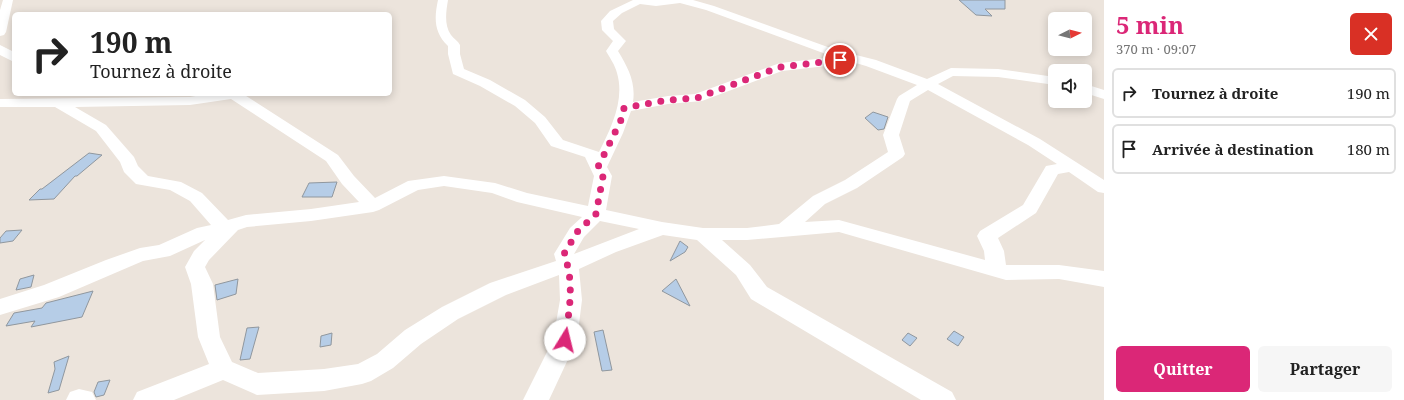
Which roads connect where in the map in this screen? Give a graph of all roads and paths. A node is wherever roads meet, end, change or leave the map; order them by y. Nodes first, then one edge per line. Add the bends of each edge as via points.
1 (443, 0) edge
2 (640, 0) edge
3 (680, 0) edge
4 (5, 5) edge
5 (0, 32) edge
6 (0, 49) edge
7 (12, 57) edge
8 (856, 59) junction
9 (1048, 80) edge
10 (928, 84) junction
11 (1092, 91) edge
12 (1104, 95) edge
13 (221, 96) edge
14 (236, 96) edge
15 (52, 98) edge
16 (0, 103) edge
17 (624, 108) junction
18 (1072, 166) junction
19 (598, 167) junction
20 (1104, 188) edge
21 (373, 206) junction
22 (596, 214) junction
23 (228, 226) junction
24 (662, 228) junction
25 (784, 230) junction
26 (702, 234) junction
27 (568, 265) junction
28 (996, 270) junction
29 (1104, 279) edge
30 (0, 307) edge
31 (223, 369) junction
32 (79, 400) edge
33 (83, 400) edge
34 (146, 400) edge
35 (536, 400) edge
36 (943, 400) edge

1 - 19 street via 442,30 445,38 454,45 458,72 485,83 520,103 540,120 557,144 592,154
2 - 3 street via 656,3
2 - 17 street via 630,7 614,12 607,21 608,30 620,41 612,51 624,72 627,93
3 - 8 street
4 - 5 street
6 - 7 street
8 - 10 street
8 - 17 street via 780,67 697,98
9 - 10 street via 967,71 952,72
10 - 18 street via 1034,142
10 - 25 street via 904,100 891,134 897,154 852,184 819,200
11 - 12 street
13 - 15 street via 190,101
14 - 21 street via 332,158 348,180
15 - 16 street
15 - 23 street via 101,128 142,180 175,186 196,197
17 - 19 street via 621,120
18 - 20 street
18 - 28 street via 1052,170 1030,209 987,236 994,251
19 - 22 street via 603,176
21 - 22 street via 414,185 444,181 495,188 523,198
21 - 23 street via 246,221
22 - 24 street
22 - 27 street via 577,232 564,254
23 - 30 street via 204,233 163,251 112,265 51,291
23 - 31 street via 201,256 195,267 202,284 209,337
24 - 26 street
24 - 27 street
25 - 26 street via 747,234
25 - 28 street via 839,226
26 - 36 street via 743,270 759,293
27 - 31 street via 498,289 450,314 413,337 385,361 362,374 324,380 257,384
27 - 35 street via 571,300 565,340
28 - 29 street via 1006,273 1059,272
31 - 34 street
32 - 33 street

